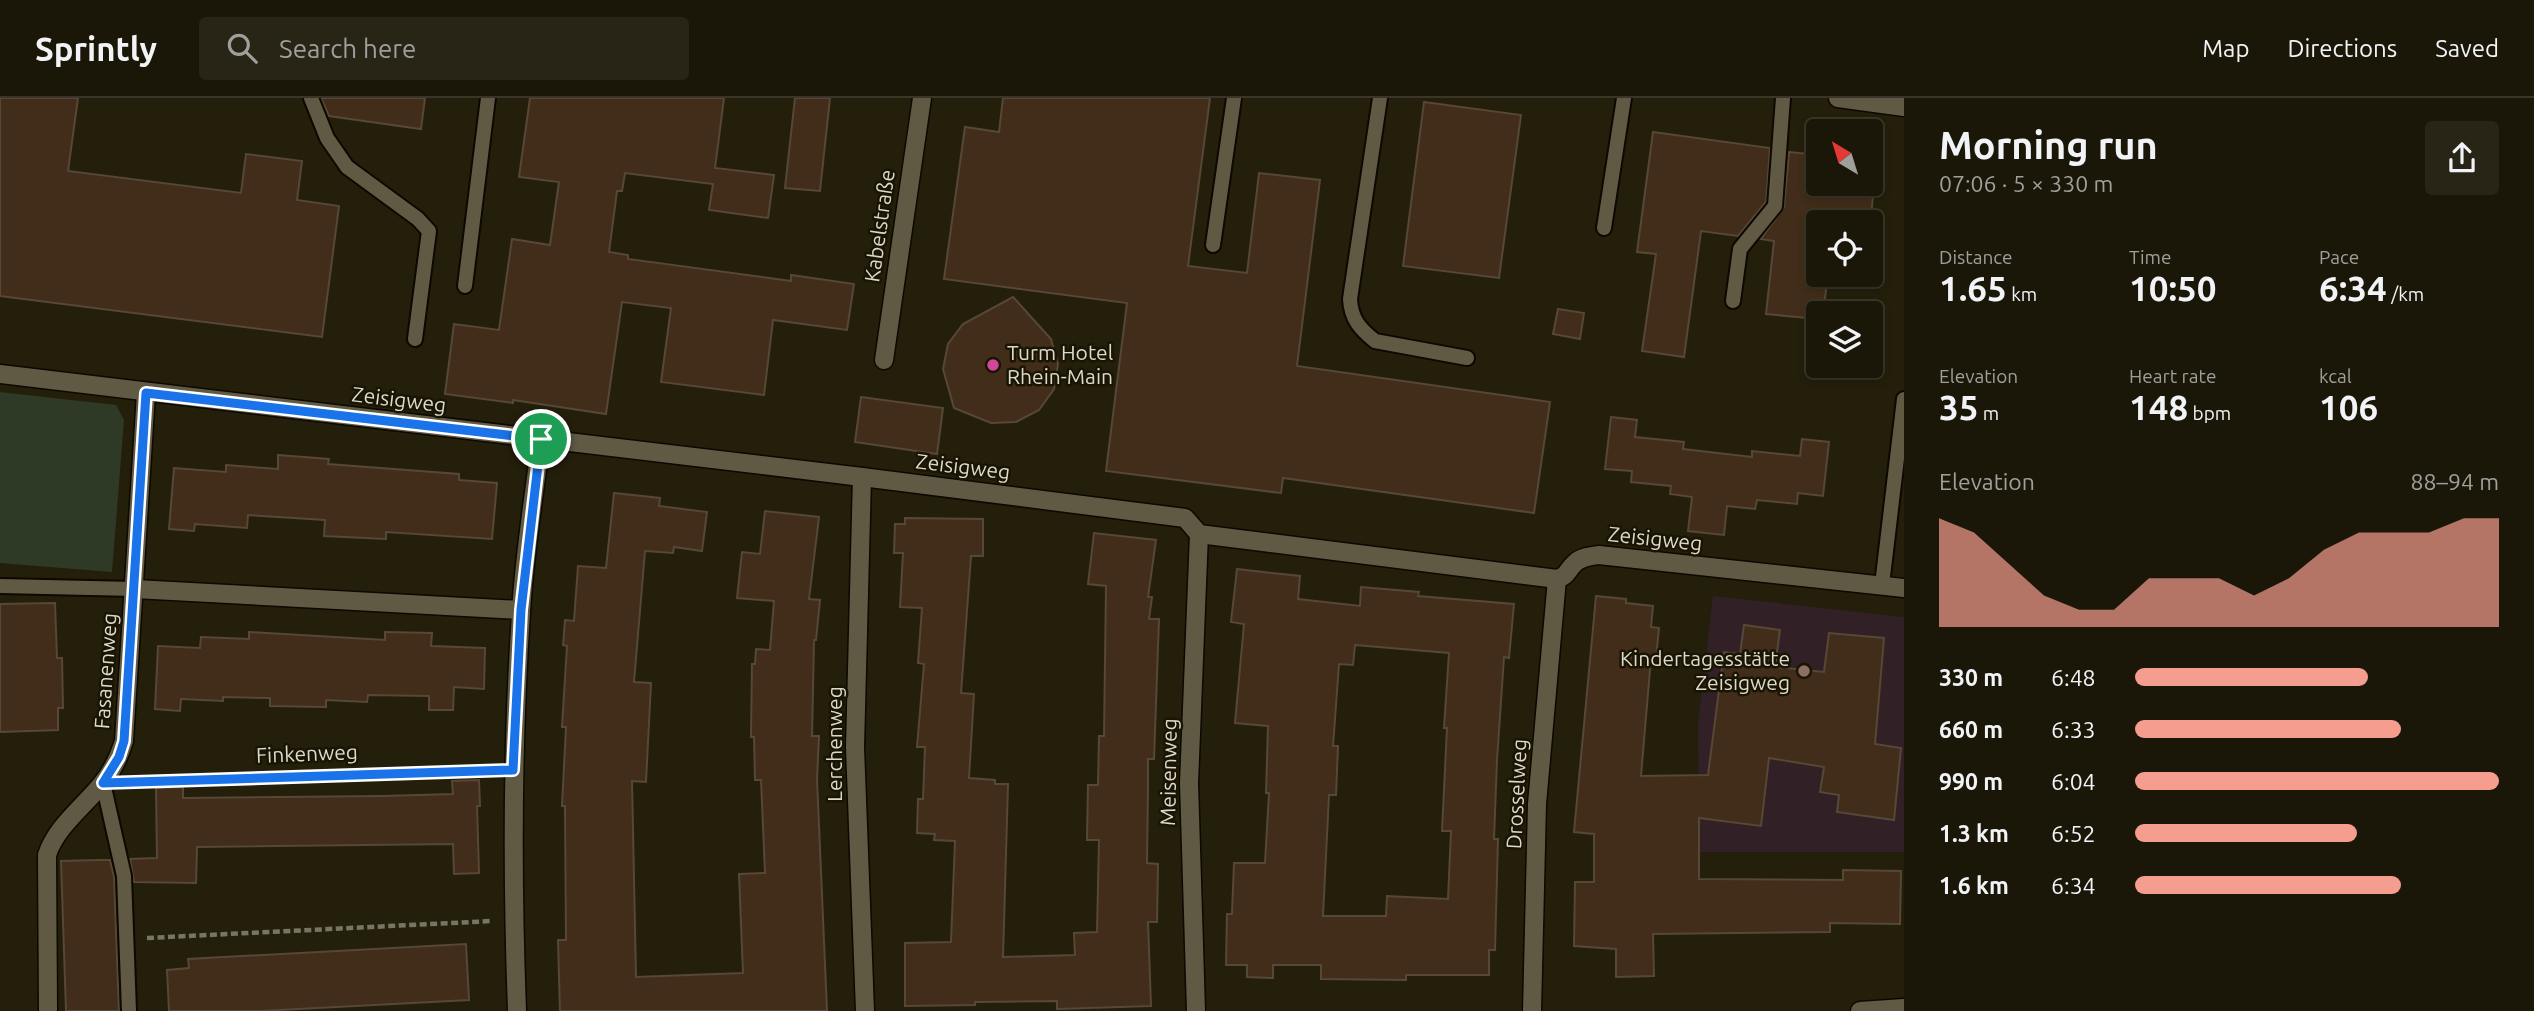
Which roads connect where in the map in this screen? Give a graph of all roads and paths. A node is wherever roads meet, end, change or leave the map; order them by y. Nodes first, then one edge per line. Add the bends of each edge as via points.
1 (311, 98) edge
2 (488, 98) edge
3 (922, 98) edge
4 (1234, 98) edge
5 (1380, 98) edge
6 (1624, 98) edge
7 (1783, 98) edge
8 (1838, 98) edge
9 (1904, 107) edge
10 (1604, 228) dead end
11 (1213, 245) dead end
12 (465, 286) dead end
13 (1733, 301) dead end
14 (415, 339) dead end
15 (1466, 358) dead end
16 (884, 360) dead end
17 (0, 374) edge
18 (146, 393) junction
19 (1904, 398) edge
20 (541, 439) junction
21 (862, 477) junction
22 (1199, 534) junction
23 (1557, 579) junction
24 (1882, 585) junction
25 (0, 586) edge
26 (1904, 588) edge
27 (135, 589) junction
28 (521, 610) junction
29 (513, 770) junction
30 (103, 783) junction
31 (513, 920) junction
32 (126, 939) junction
33 (1904, 1008) edge
34 (48, 1011) edge
35 (129, 1011) edge
36 (517, 1011) edge
37 (865, 1011) edge
38 (1196, 1011) edge
39 (1532, 1011) edge
40 (1860, 1011) edge

1 - 14 lane via 327,138 347,167 429,231
2 - 12 lane
3 - 16 street, Kabelstraße
4 - 11 lane
5 - 15 lane via 1350,313 1375,341
6 - 10 lane
7 - 13 lane via 1775,206 1740,249
8 - 9 street
17 - 18 street, Zeisigweg
18 - 20 street, Zeisigweg
18 - 27 street, Fasanenweg
19 - 24 lane
20 - 21 street, Zeisigweg
20 - 28 street
21 - 22 street, Zeisigweg via 1185,518
21 - 37 street, Lerchenweg via 855,747
22 - 23 street, Zeisigweg
22 - 38 street, Meisenweg via 1189,783
23 - 24 street, Zeisigweg via 1570,572 1575,562 1599,555
23 - 39 street, Drosselweg via 1537,804
24 - 26 street, Zeisigweg
25 - 27 lane
27 - 28 street
27 - 30 street, Fasanenweg via 124,741
28 - 29 street
29 - 30 path, Finkenweg
29 - 31 street
30 - 32 lane via 124,876
30 - 34 street, Fasanenweg via 56,836 47,855
31 - 32 path
31 - 36 street
32 - 35 lane
33 - 40 street

